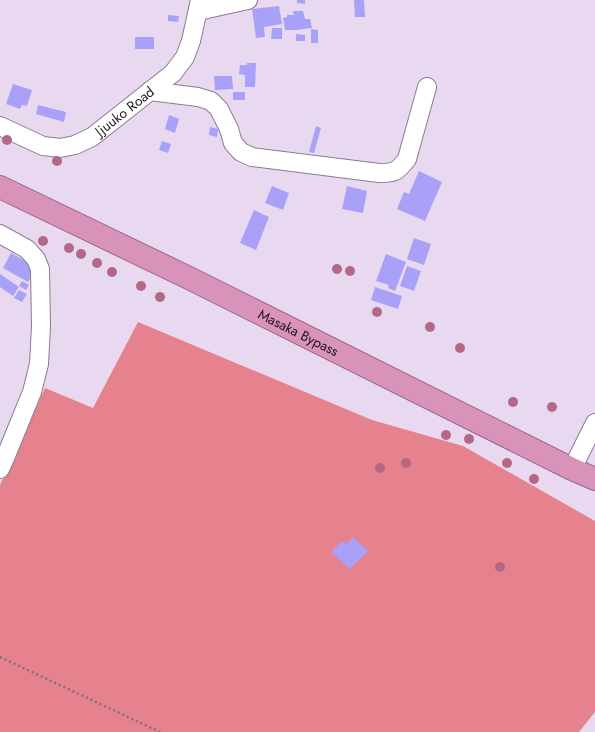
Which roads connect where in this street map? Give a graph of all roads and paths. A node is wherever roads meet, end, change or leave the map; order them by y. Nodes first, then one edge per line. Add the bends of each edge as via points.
1 (248, 0) edge
2 (199, 5) edge
3 (426, 87) dead end
4 (150, 91) junction
5 (0, 126) edge
6 (0, 187) edge
7 (0, 234) edge
8 (595, 423) edge
9 (0, 469) edge
10 (572, 469) junction
11 (595, 480) edge
12 (0, 657) edge
13 (160, 732) edge

1 - 2 street
2 - 4 street, Jjuuko Road via 192,41 185,57 173,73
3 - 4 street via 407,159 400,168 391,173 252,156 241,152 232,143 219,109 211,101
4 - 5 street, Jjuuko Road via 92,137 75,145 60,148 43,146
6 - 10 highway, Masaka Bypass
7 - 9 street via 27,249 36,259 40,270 41,326 39,364 32,392
8 - 10 street
10 - 11 highway, Masaka Bypass
12 - 13 path

